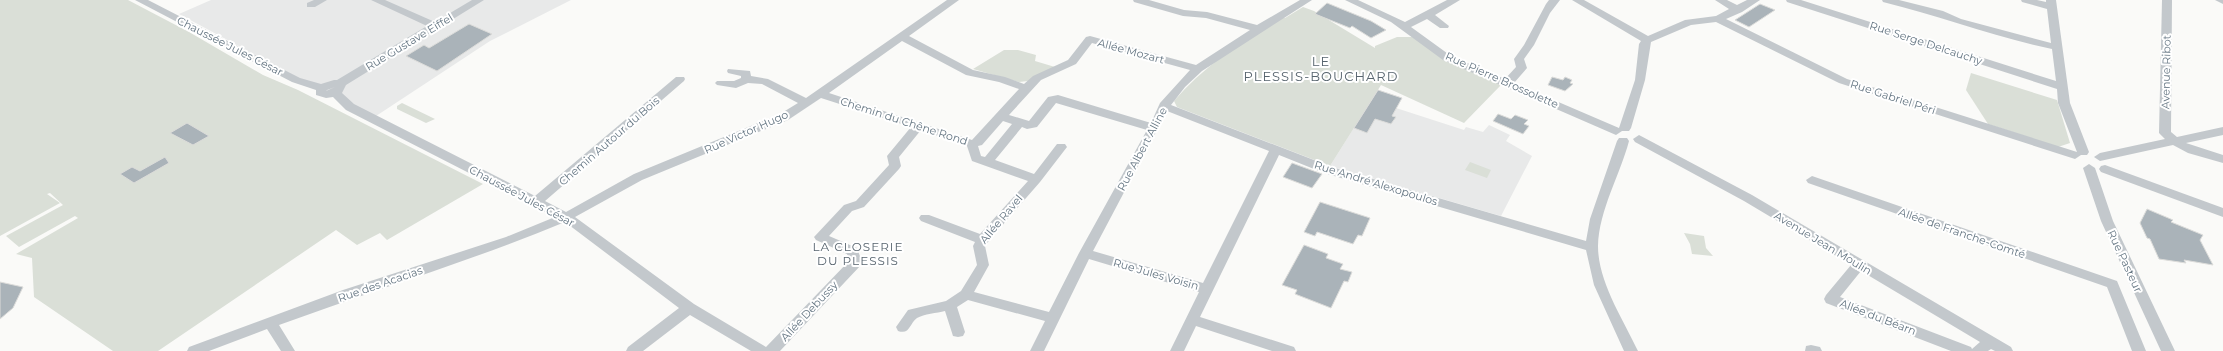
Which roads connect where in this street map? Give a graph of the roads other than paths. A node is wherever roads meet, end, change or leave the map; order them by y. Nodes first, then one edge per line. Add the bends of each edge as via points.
1 (140, 0) edge
2 (322, 0) edge
3 (376, 0) edge
4 (479, 0) edge
5 (954, 0) edge
6 (1138, 0) edge
7 (1307, 0) edge
8 (1350, 0) edge
9 (1455, 0) edge
10 (1556, 0) edge
11 (1577, 0) edge
12 (1720, 0) edge
13 (1755, 0) edge
14 (1791, 0) edge
15 (1887, 0) edge
16 (2026, 0) edge
17 (2167, 0) edge
18 (2220, 0) edge
19 (2223, 1) edge
20 (2051, 3) edge
21 (311, 5) dead end
22 (1738, 10) junction
23 (1427, 14) junction
24 (1718, 19) junction
25 (435, 26) junction
26 (1405, 26) junction
27 (1444, 26) dead end
28 (1258, 29) junction
29 (902, 37) junction
30 (1647, 40) junction
31 (2057, 51) junction
32 (1198, 69) junction
33 (732, 71) dead end
34 (680, 79) dead end
35 (746, 79) junction
36 (721, 83) dead end
37 (1507, 84) junction
38 (2062, 87) junction
39 (338, 88) junction
40 (1026, 88) junction
41 (820, 94) junction
42 (808, 102) junction
43 (1164, 106) junction
44 (1001, 116) junction
45 (1020, 123) junction
46 (919, 125) junction
47 (1154, 128) junction
48 (2223, 131) edge
49 (1621, 134) junction
50 (2173, 142) junction
51 (975, 143) junction
52 (1061, 147) dead end
53 (1276, 149) junction
54 (2079, 154) junction
55 (2223, 159) edge
56 (987, 162) junction
57 (2102, 163) junction
58 (2089, 168) junction
59 (1036, 179) junction
60 (1812, 180) dead end
61 (537, 201) junction
62 (2223, 213) edge
63 (566, 217) junction
64 (925, 218) dead end
65 (982, 240) junction
66 (1592, 247) junction
67 (1085, 253) junction
68 (1859, 265) junction
69 (1207, 289) junction
70 (966, 295) junction
71 (950, 305) junction
72 (689, 308) junction
73 (1053, 318) junction
74 (1192, 320) junction
75 (270, 322) junction
76 (903, 327) dead end
77 (958, 332) dead end
78 (1989, 342) junction
79 (194, 351) edge
80 (288, 351) edge
81 (634, 351) edge
82 (762, 351) edge
83 (771, 351) edge
84 (1037, 351) edge
85 (1177, 351) edge
86 (1289, 351) edge
87 (1631, 351) edge
88 (1966, 351) edge
89 (1978, 351) edge
90 (2006, 351) edge
91 (2139, 351) edge
92 (2168, 351) edge

1 - 39 street, Chaussée Jules César via 296,80 322,88 330,84
2 - 21 street
3 - 25 street
4 - 25 street, Rue Gustave Eiffel
5 - 29 street, Rue Victor Hugo
6 - 28 street via 1182,13 1207,15
7 - 28 street, Rue Albert Alline
8 - 26 street, Rue Pierre Brossolette
9 - 23 street
10 - 37 street via 1548,7 1528,49 1519,60 1522,68
11 - 30 street
12 - 22 street
13 - 22 street
14 - 38 street, Rue Serge Delcauchy
15 - 31 street via 1924,14 1957,21
16 - 20 street
17 - 50 street, Avenue Ribot via 2165,133
18 - 19 street
20 - 31 street
22 - 24 street
23 - 26 street
23 - 27 street
24 - 30 street via 1689,22
24 - 54 street, Rue Gabriel Péri via 1843,81
25 - 39 street, Rue Gustave Eiffel
26 - 37 street, Rue Pierre Brossolette via 1447,58
28 - 32 street, Rue Albert Alline
29 - 40 street via 970,73 1001,79
29 - 41 street, Rue Victor Hugo
30 - 49 street via 1644,44 1640,80
31 - 38 street
32 - 40 street, Allée Mozart via 1090,40 1072,62 1037,78
32 - 43 street, Rue Albert Alline
33 - 35 street via 746,72
34 - 61 street, Chemin Autour du Bois
35 - 36 street via 736,85
35 - 42 street via 764,81
37 - 49 street, Rue Pierre Brossolette
38 - 54 street
39 - 61 street, Chaussée Jules César via 343,102 350,107
40 - 44 street, Chemin du Chêne Rond
41 - 42 street, Rue Victor Hugo
41 - 46 street, Chemin du Chêne Rond
42 - 63 street, Rue Victor Hugo via 784,117 638,177
43 - 47 street, Rue Albert Alline
43 - 53 street, Rue André Alexopoulos
44 - 45 street
44 - 51 street, Chemin du Chêne Rond
45 - 47 street via 1033,124 1055,99
45 - 56 street
46 - 51 street, Chemin du Chêne Rond
46 - 83 street, Allée Debussy via 893,156 896,166 860,204 848,208 820,237 852,251 856,262
47 - 67 street, Rue Albert Alline
48 - 50 street
49 - 66 street
49 - 68 street, Avenue Jean Moulin via 1633,143 1639,139 1739,193
50 - 55 street
50 - 57 street
51 - 56 street via 976,158
52 - 59 street, Allée Ravel
53 - 66 street, Rue André Alexopoulos via 1328,170
53 - 69 street
54 - 57 street, Rue Gabriel Péri
54 - 58 street via 2080,164
56 - 59 street
57 - 58 street
57 - 62 street
58 - 92 street, Rue Pasteur via 2107,221
59 - 65 street, Allée Ravel
60 - 91 street, Allée de Franche-Comté via 2112,284
61 - 63 street, Chaussée Jules César
63 - 72 street, Chaussée Jules César
63 - 75 street, Rue des Acacias via 510,240
64 - 65 street
65 - 70 street, Allée Ravel via 979,246 983,265
66 - 87 street via 1596,273
67 - 69 street, Rue Jules Voisin
67 - 73 street, Rue Albert Alline
68 - 78 street, Avenue Jean Moulin
68 - 88 street, Allée du Béarn via 1831,299
69 - 74 street, Rue Jules Voisin
70 - 71 street
70 - 73 street
71 - 76 street via 913,314
71 - 77 street
72 - 81 street
72 - 82 street, Chaussée Jules César
73 - 84 street, Rue Albert Alline
74 - 85 street, Rue Jules Voisin
74 - 86 street
75 - 79 street, Rue des Acacias
75 - 80 street
78 - 89 street
78 - 90 street, Avenue Jean Moulin

